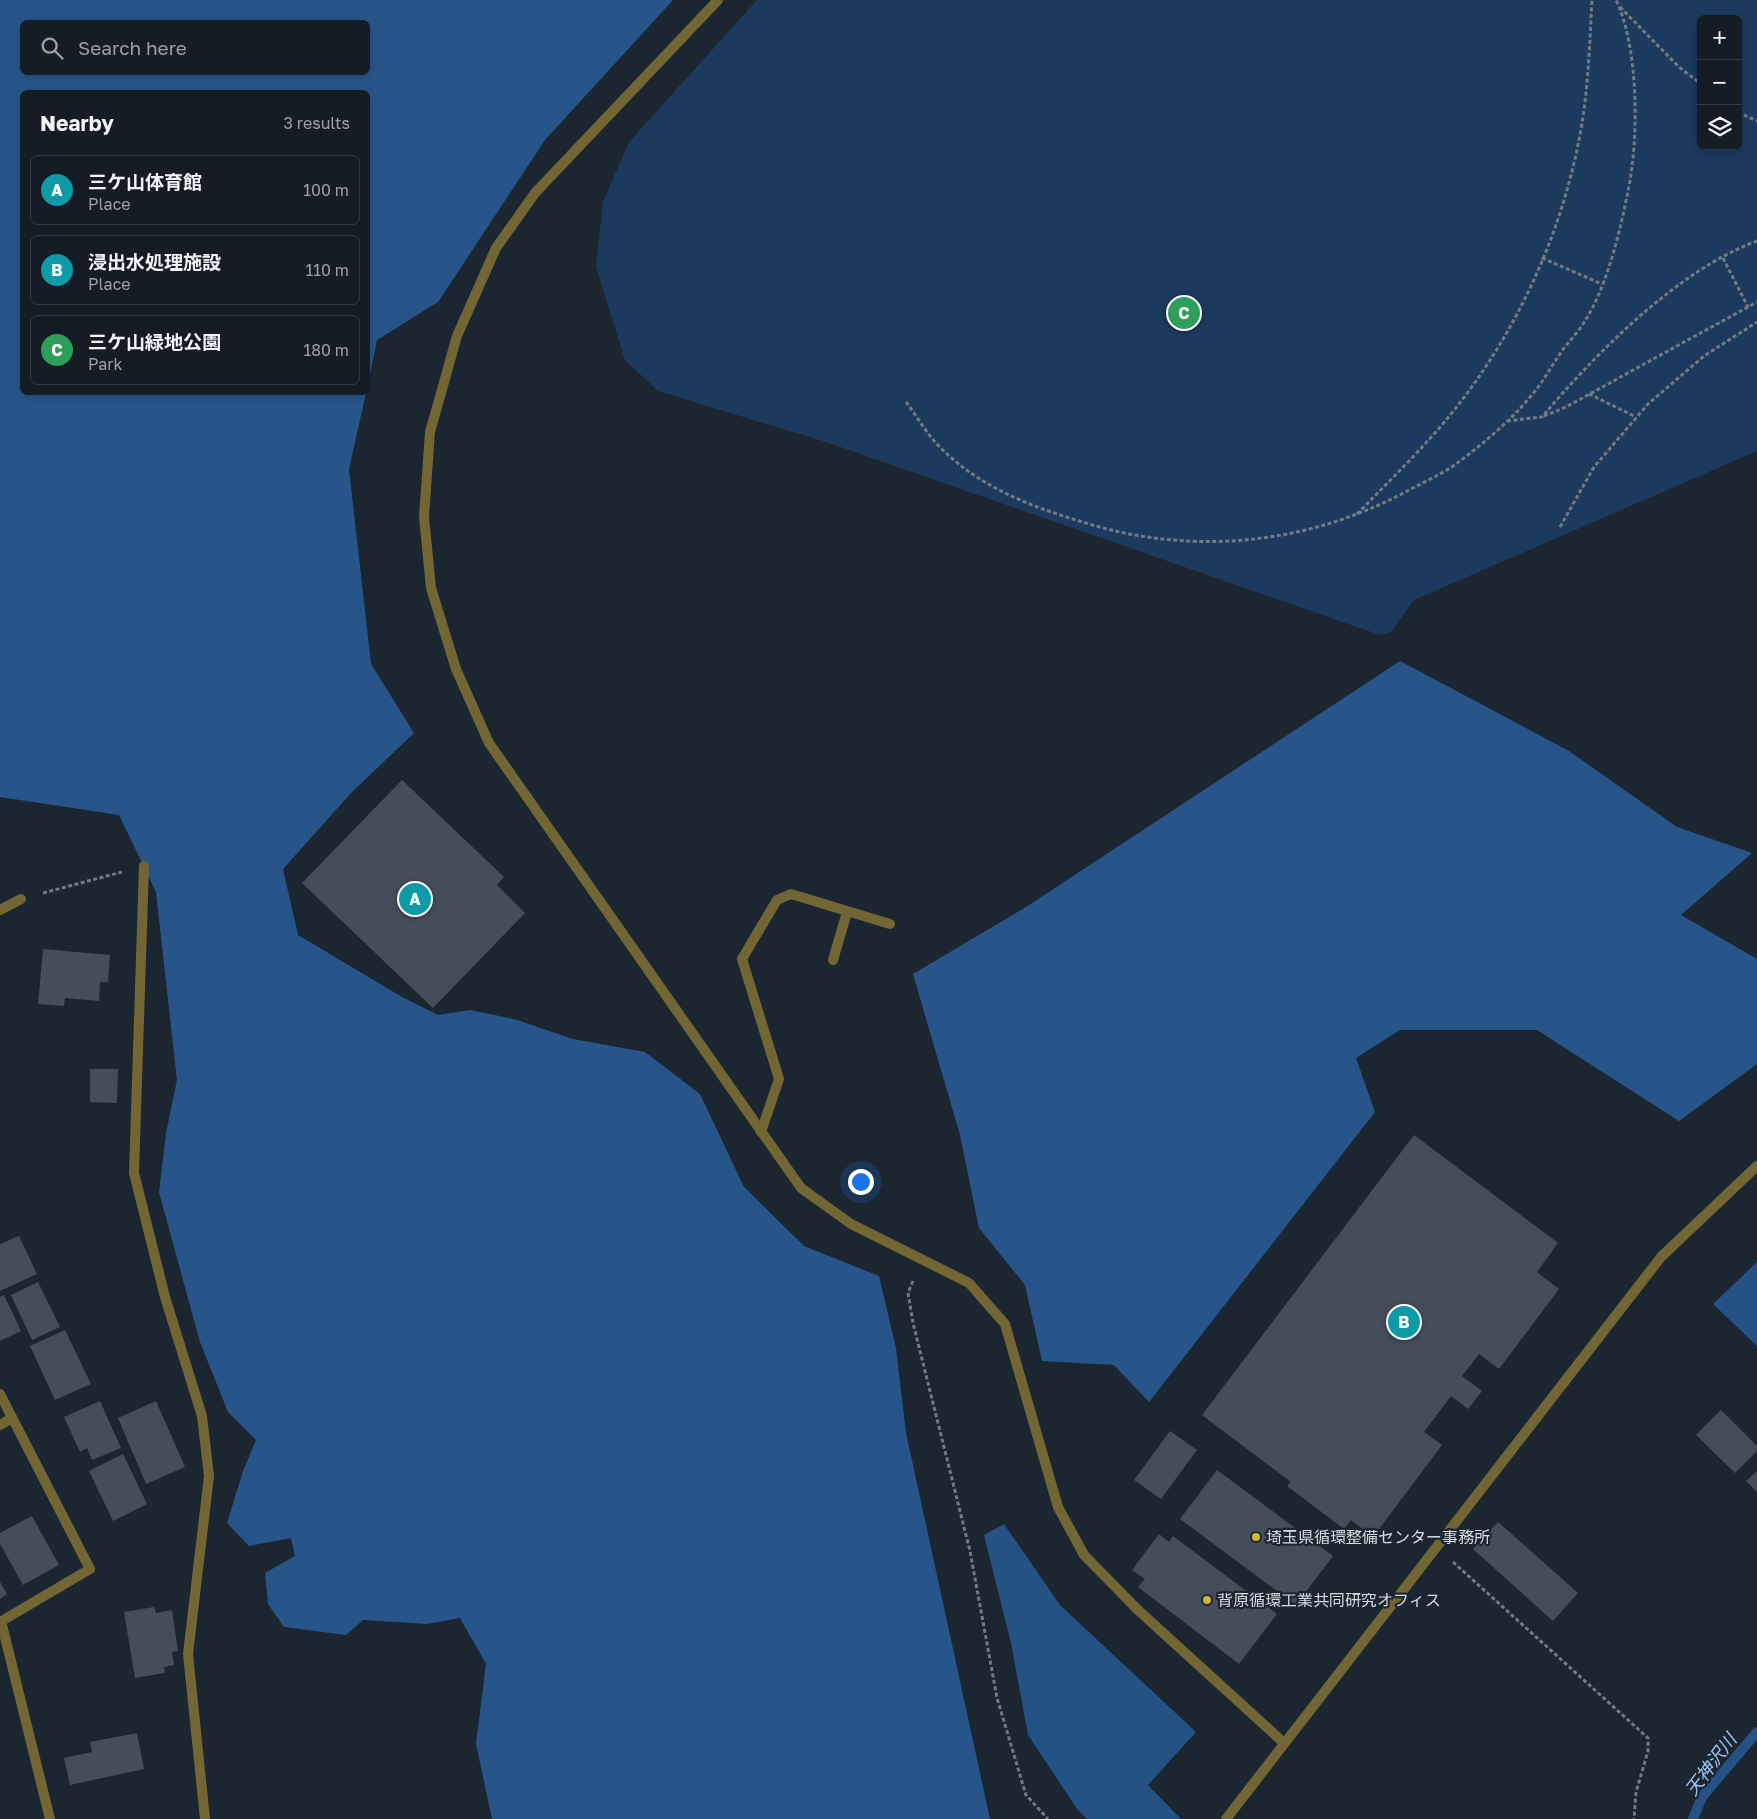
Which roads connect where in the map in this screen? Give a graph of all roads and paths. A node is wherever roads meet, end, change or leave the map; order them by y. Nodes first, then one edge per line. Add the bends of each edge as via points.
1 (718, 0) edge
2 (1592, 0) edge
3 (1616, 0) edge
4 (1620, 7) junction
5 (1697, 81) edge
6 (1742, 114) edge
7 (1757, 121) edge
8 (1757, 241) edge
9 (1542, 258) junction
10 (1723, 258) junction
11 (1602, 284) junction
12 (1757, 302) edge
13 (1748, 307) junction
14 (1757, 322) edge
15 (1589, 394) junction
16 (906, 402) dead end
17 (1542, 417) junction
18 (1636, 417) junction
19 (1507, 421) junction
20 (1355, 516) junction
21 (1560, 527) dead end
22 (144, 866) joint
23 (21, 899) joint
24 (0, 910) edge
25 (847, 912) junction
26 (890, 924) dead end
27 (833, 960) dead end
28 (761, 1132) junction
29 (1757, 1166) edge
30 (922, 1260) junction
31 (0, 1394) edge
32 (12, 1418) junction
33 (0, 1425) edge
34 (1436, 1546) junction
35 (1, 1621) edge
36 (1284, 1743) junction
37 (50, 1819) edge
38 (205, 1819) edge
39 (1048, 1819) edge
40 (1226, 1819) edge
41 (1634, 1819) edge

1 - 28 street via 535,192 496,248 457,336 430,432 424,517 431,588 456,669 489,744
2 - 9 path via 1583,113 1570,177
3 - 4 path
4 - 5 path
4 - 11 path via 1631,58 1636,119 1634,161 1625,207
6 - 7 path
8 - 10 path
9 - 11 path
9 - 20 path via 1528,294 1496,352 1462,401 1418,452
10 - 13 path
10 - 17 path via 1684,282 1613,340 1576,376
11 - 19 path via 1586,320 1534,392
12 - 13 path
13 - 15 path
14 - 18 path via 1704,356
15 - 17 path
15 - 18 path
16 - 20 path via 936,443 966,469 1003,494 1063,517 1129,535 1188,543 1241,542 1308,530
17 - 19 path
18 - 21 path via 1594,467
19 - 20 path via 1454,466
22 - 23 path
22 - 38 street via 134,1173 165,1297 202,1416 209,1476 188,1654
23 - 24 street
25 - 26 street
25 - 27 street
25 - 28 street via 791,894 777,900 742,959 779,1079
28 - 30 street via 801,1188 851,1224
29 - 34 street via 1661,1257
30 - 36 street via 969,1283 1005,1324 1058,1507 1084,1555 1138,1610
30 - 39 path via 908,1293 913,1323 970,1552 997,1698 1026,1795
31 - 32 street
32 - 33 street
32 - 35 street via 90,1569
34 - 36 street
34 - 41 path via 1648,1738 1648,1751 1636,1792
35 - 37 street
36 - 40 street

